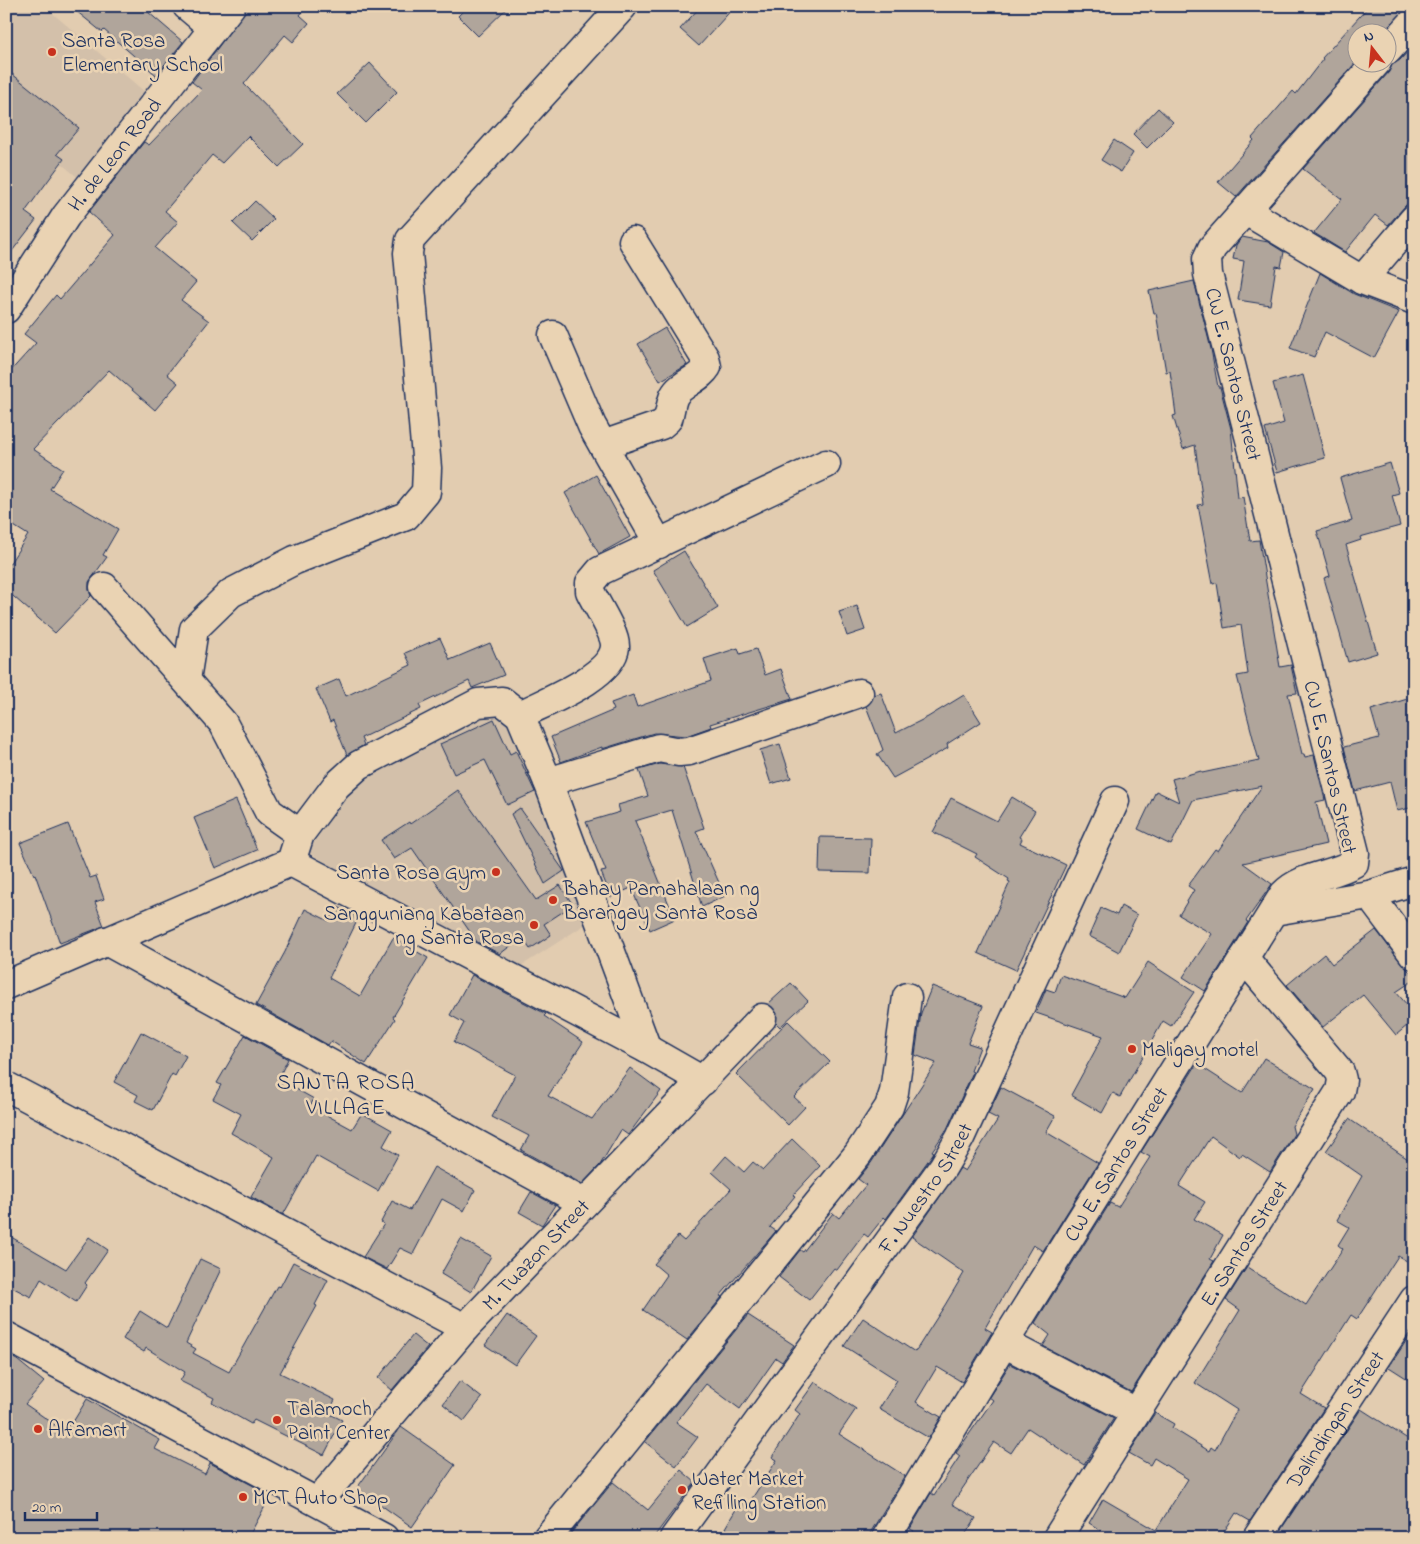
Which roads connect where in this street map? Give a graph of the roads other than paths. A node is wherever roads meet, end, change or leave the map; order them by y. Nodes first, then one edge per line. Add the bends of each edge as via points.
1 (187, 6) edge
2 (230, 6) edge
3 (623, 6) edge
4 (1414, 20) edge
5 (213, 28) junction
6 (1398, 38) edge
7 (1368, 72) edge
8 (1246, 212) junction
9 (1414, 219) edge
10 (633, 241) dead end
11 (1362, 280) junction
12 (1414, 300) edge
13 (6, 309) edge
14 (553, 336) dead end
15 (602, 445) junction
16 (826, 464) dead end
17 (658, 544) junction
18 (104, 587) dead end
19 (186, 680) junction
20 (859, 693) dead end
21 (520, 715) junction
22 (548, 782) junction
23 (1115, 801) dead end
24 (300, 834) junction
25 (291, 862) junction
26 (1414, 881) edge
27 (1369, 895) junction
28 (1274, 911) junction
29 (106, 941) junction
30 (1414, 954) edge
31 (1244, 958) junction
32 (6, 985) edge
33 (907, 997) dead end
34 (762, 1018) dead end
35 (647, 1049) junction
36 (703, 1081) junction
37 (6, 1086) edge
38 (584, 1203) junction
39 (1414, 1300) edge
40 (465, 1328) junction
41 (6, 1336) edge
42 (1004, 1343) junction
43 (1136, 1412) junction
44 (318, 1501) junction
45 (384, 1538) edge
46 (547, 1538) edge
47 (674, 1538) edge
48 (886, 1538) edge
49 (1057, 1538) edge
50 (1257, 1538) edge

1 - 5 street
2 - 5 street, H. de Leon Road
3 - 19 street via 410,240 408,253 427,468 426,492 406,516 295,560 231,593 194,629
4 - 6 street
5 - 13 street, H. de Leon Road via 66,216
7 - 8 street, CW E. Santos Street
8 - 11 street
8 - 28 street, CW E. Santos Street via 1212,248 1207,259 1208,274 1355,853 1354,863 1346,868 1292,886
9 - 11 street
10 - 15 street via 705,358 707,367 703,374 673,397 668,419 660,425
11 - 12 street
14 - 15 street
15 - 17 street
16 - 17 street
17 - 21 street via 600,570 590,583 590,591 614,640 612,657 606,667
18 - 19 street
19 - 24 street via 223,723 269,812
20 - 22 street via 690,751 659,748
21 - 22 street
21 - 24 street via 502,701 478,703 359,765 336,786
22 - 35 street
23 - 47 street, F. Nuestro Street via 948,1160
24 - 25 street
25 - 29 street
25 - 35 street
26 - 27 street
27 - 28 street
27 - 30 street
28 - 31 street, CW E. Santos Street
29 - 32 street
29 - 38 street
31 - 42 street, CW E. Santos Street
31 - 43 street, E. Santos Street via 1340,1072 1340,1091
33 - 46 street via 894,1092 878,1124 858,1154
34 - 36 street, M. Tuazon Street
35 - 36 street
36 - 38 street, M. Tuazon Street
37 - 40 street
38 - 40 street, M. Tuazon Street
39 - 50 street, Dalindingan Street
40 - 44 street, M. Tuazon Street
41 - 44 street
42 - 43 street
42 - 48 street, CW E. Santos Street
43 - 49 street, E. Santos Street
44 - 45 street

